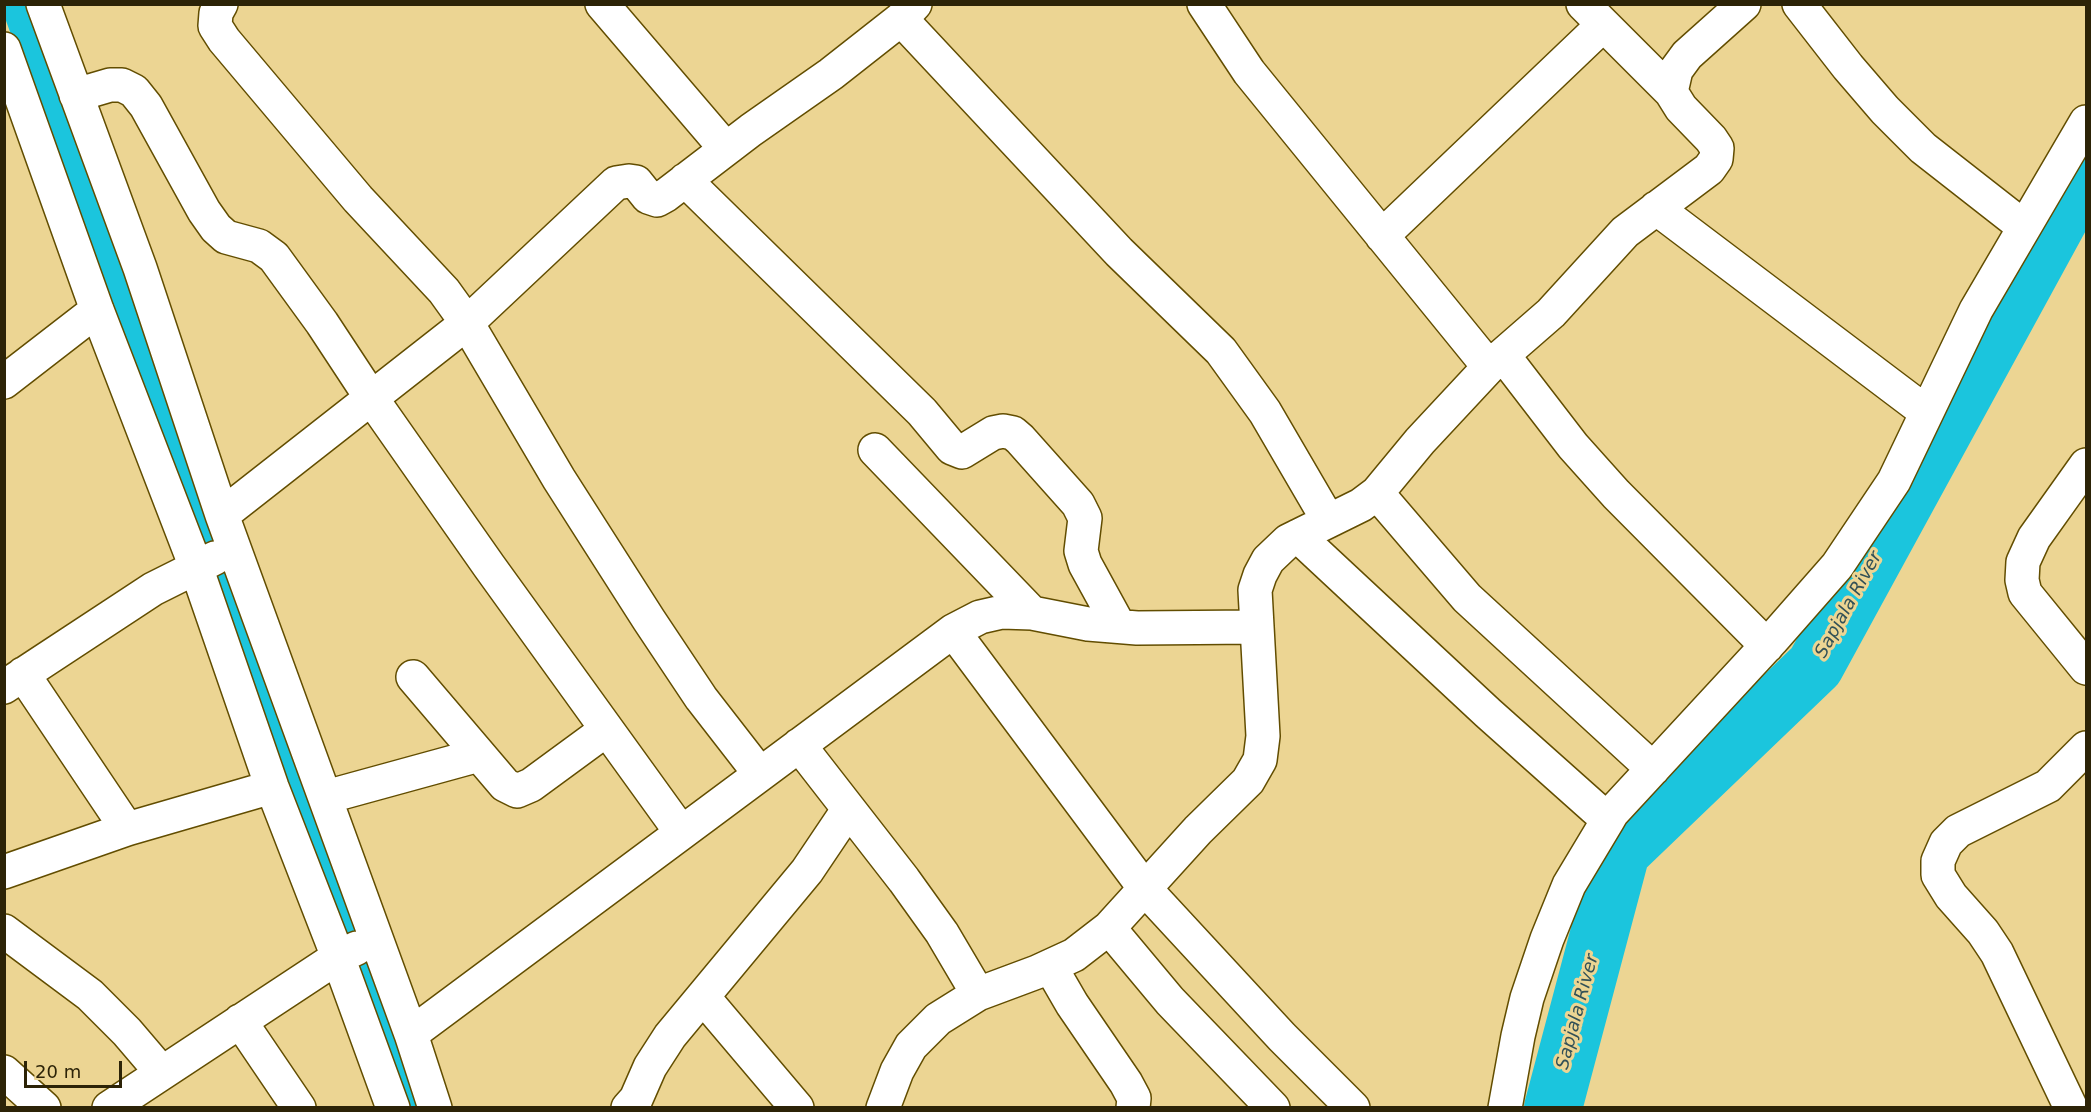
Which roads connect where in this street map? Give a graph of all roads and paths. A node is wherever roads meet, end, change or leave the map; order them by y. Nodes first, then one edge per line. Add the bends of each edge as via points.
1 (43, 4) edge
2 (221, 4) edge
3 (602, 4) edge
4 (1204, 4) edge
5 (1744, 4) edge
6 (1799, 4) edge
7 (908, 12) edge
8 (1593, 15) edge
9 (4, 49) edge
10 (1671, 92) junction
11 (76, 95) junction
12 (2086, 122) edge
13 (726, 149) junction
14 (685, 180) junction
15 (1656, 208) junction
16 (2024, 227) junction
17 (1382, 236) junction
18 (97, 310) junction
19 (467, 323) junction
20 (1496, 361) junction
21 (4, 382) edge
22 (372, 399) junction
23 (1926, 412) junction
24 (875, 450) dead end
25 (2086, 465) edge
26 (1377, 493) junction
27 (222, 515) junction
28 (1328, 520) junction
29 (1298, 536) junction
30 (215, 558) junction
31 (1032, 613) junction
32 (1119, 626) junction
33 (1256, 627) junction
34 (953, 631) junction
35 (1767, 646) junction
36 (2086, 668) edge
37 (413, 677) dead end
38 (14, 680) edge
39 (606, 730) junction
40 (799, 745) junction
41 (2086, 748) edge
42 (479, 754) junction
43 (1653, 769) junction
44 (760, 774) junction
45 (272, 787) junction
46 (326, 797) junction
47 (848, 810) junction
48 (1608, 820) junction
49 (127, 829) junction
50 (681, 832) junction
51 (4, 872) edge
52 (1146, 890) junction
53 (1109, 928) junction
54 (4, 931) edge
55 (357, 948) junction
56 (1050, 966) junction
57 (978, 994) junction
58 (703, 997) junction
59 (240, 1021) junction
60 (411, 1034) junction
61 (4, 1072) edge
62 (162, 1073) junction
63 (2060, 1103) edge
64 (44, 1107) edge
65 (109, 1107) edge
66 (299, 1107) edge
67 (393, 1107) edge
68 (435, 1107) edge
69 (628, 1107) edge
70 (797, 1107) edge
71 (883, 1107) edge
72 (1133, 1107) edge
73 (1273, 1107) edge
74 (1353, 1107) edge
75 (1505, 1107) edge

1 - 11 street
2 - 19 street via 215,26 224,40 358,199 444,291
3 - 13 street
4 - 17 street via 1250,72
5 - 10 street via 1687,54 1676,70
6 - 16 street via 1848,68 1923,148
7 - 13 street via 831,74
7 - 28 street via 1119,252 1221,351 1265,412
8 - 10 street
8 - 17 street
9 - 18 street
10 - 15 street via 1711,138 1717,148 1716,159 1709,169
11 - 22 street via 110,85 134,91 147,106 216,228 226,237 260,246 274,257
11 - 27 street via 140,268
12 - 16 street
13 - 14 street
14 - 19 street via 657,200 648,197 636,182 616,183
14 - 32 street via 922,412 952,448 962,452 1003,430 1020,439 1078,504 1085,518 1081,551 1085,564
15 - 20 street via 1625,232 1551,313
15 - 23 street
16 - 23 street via 1976,310
17 - 20 street
18 - 21 street
18 - 30 street
19 - 22 street
19 - 44 street via 559,479 649,620 701,698
20 - 26 street
20 - 35 street via 1616,494
22 - 27 street
22 - 39 street
23 - 35 street via 1894,481 1837,566
24 - 31 street
25 - 36 street via 2034,538 2023,562 2022,580 2025,593
26 - 28 street
26 - 43 street via 1467,598
27 - 30 street
28 - 29 street
29 - 33 street via 1268,560 1260,575 1255,590
29 - 48 street
30 - 38 street via 153,589
30 - 45 street
30 - 46 street
31 - 32 street
31 - 34 street via 1002,612
32 - 33 street
33 - 52 street via 1263,736 1260,760 1248,781 1198,830
34 - 40 street
34 - 52 street
35 - 43 street
37 - 42 street
38 - 49 street
39 - 42 street via 518,791 505,785
39 - 50 street
40 - 44 street
40 - 47 street
41 - 63 street via 2048,786 1958,831 1946,843 1938,861 1938,875 1951,896 1983,932 2002,962
42 - 46 street
43 - 48 street
44 - 50 street
45 - 49 street
45 - 55 street
46 - 55 street
47 - 57 street via 942,933
47 - 58 street via 807,871
48 - 75 street via 1569,885 1547,939 1525,1007
49 - 51 street
50 - 60 street
52 - 53 street
52 - 74 street via 1282,1037
53 - 56 street via 1074,955
53 - 73 street via 1170,1001
54 - 62 street via 90,995
55 - 59 street
55 - 60 street
55 - 67 street
56 - 57 street
56 - 72 street via 1126,1083 1134,1098
57 - 71 street via 938,1019 911,1046
58 - 69 street via 670,1036
58 - 70 street
59 - 62 street
59 - 66 street
60 - 68 street
61 - 64 street
62 - 65 street

